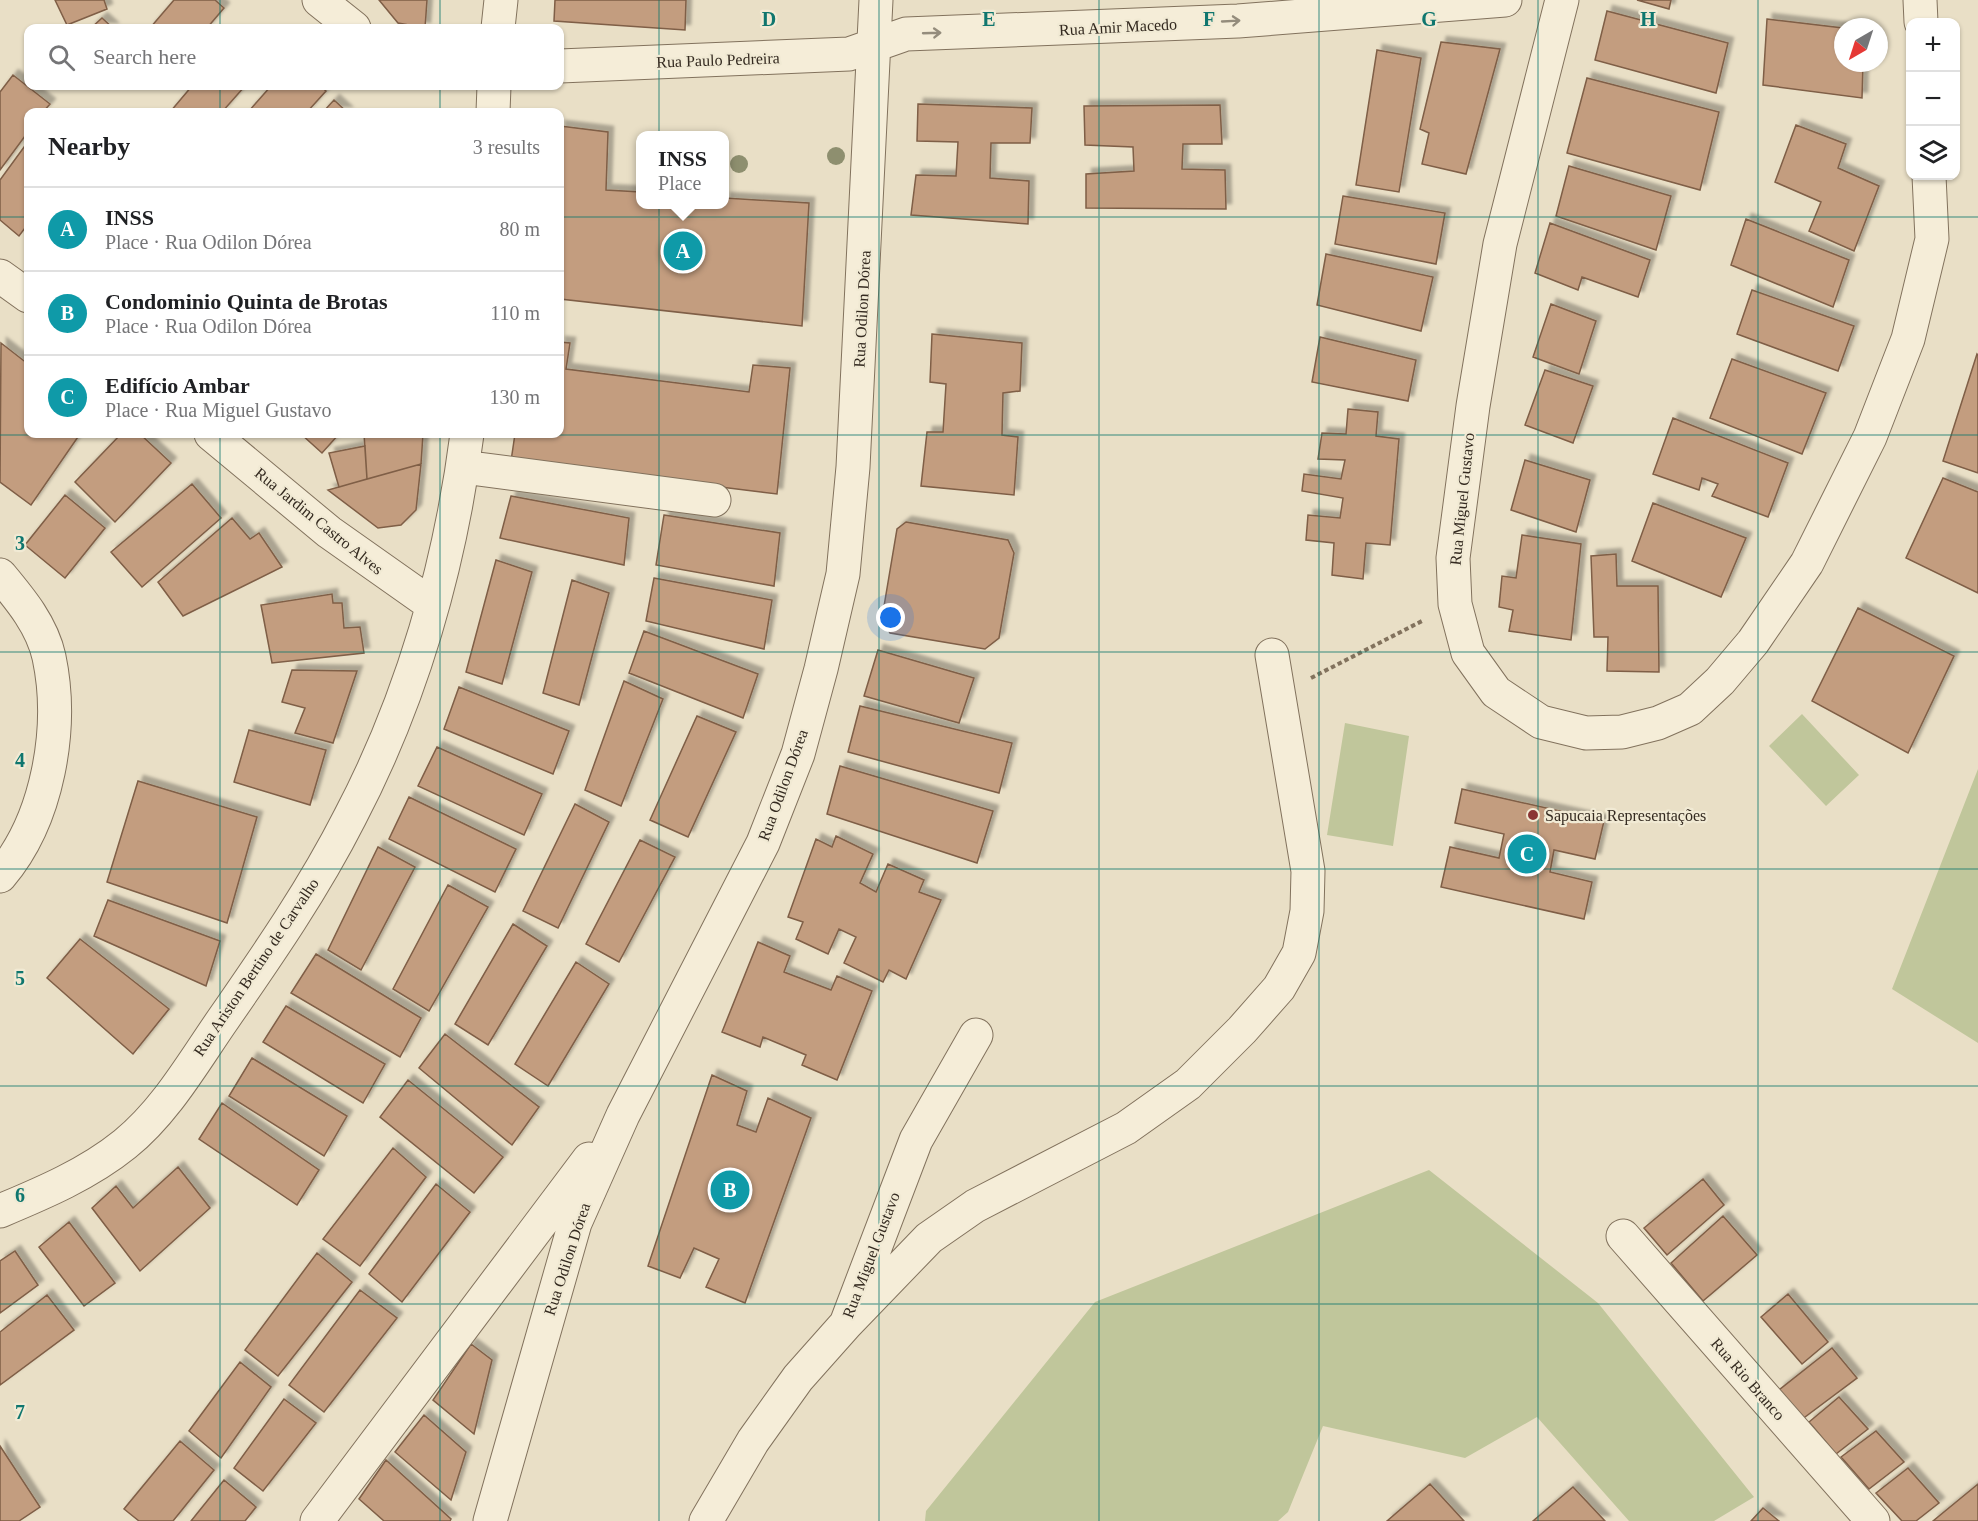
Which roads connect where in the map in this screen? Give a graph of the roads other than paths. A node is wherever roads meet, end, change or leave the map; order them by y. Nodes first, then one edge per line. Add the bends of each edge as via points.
1 (319, 0) edge
2 (501, 0) edge
3 (876, 0) edge
4 (1505, 0) edge
5 (1562, 0) edge
6 (1920, 0) edge
7 (1921, 18) edge
8 (349, 24) edge
9 (498, 24) edge
10 (875, 45) junction
11 (564, 66) edge
12 (494, 90) edge
13 (493, 108) edge
14 (1929, 180) edge
15 (0, 276) edge
16 (24, 293) edge
17 (216, 438) edge
18 (467, 438) edge
19 (463, 467) junction
20 (714, 500) dead end
21 (0, 575) edge
22 (431, 604) junction
23 (1272, 655) dead end
24 (0, 876) edge
25 (976, 1035) dead end
26 (623, 1115) junction
27 (0, 1212) edge
28 (1623, 1236) dead end
29 (846, 1324) junction
30 (317, 1521) edge
31 (490, 1521) edge
32 (706, 1521) edge
33 (1873, 1521) edge

1 - 8 street
2 - 9 street
3 - 10 street, Rua Odilon Dórea
10 -> 4 street, Rua Amir Macedo via 906,34 1238,21
5 - 14 street, Rua Miguel Gustavo via 1500,244 1473,406 1454,558 1455,604 1468,653 1496,692 1542,722 1586,733 1622,732 1658,723 1690,709 1753,642 1807,563 1870,437 1908,339 1932,239
6 - 7 street
10 - 11 street, Rua Paulo Pedreira via 849,54
10 - 26 street, Rua Odilon Dórea via 854,467 843,574 821,669 798,754 763,843
12 - 13 street
15 - 16 street
17 - 22 street, Rua Jardim Castro Alves via 329,532
18 - 19 street, Rua Ariston Bertino de Carvalho
19 - 20 street
19 - 22 street, Rua Ariston Bertino de Carvalho
21 - 24 street via 29,610 49,656 56,712 48,768 32,823
22 - 27 street, Rua Ariston Bertino de Carvalho via 389,734 351,817 278,941 171,1093 153,1118 101,1162
23 - 29 street via 1308,871 1307,911 1299,953 1279,988 1188,1084 1126,1128 975,1206 929,1238
25 - 29 street, Rua Miguel Gustavo via 916,1140
26 - 30 street
26 - 31 street, Rua Odilon Dórea via 575,1223
28 - 33 street, Rua Rio Branco
29 - 32 street, Rua Miguel Gustavo via 798,1378 753,1441

